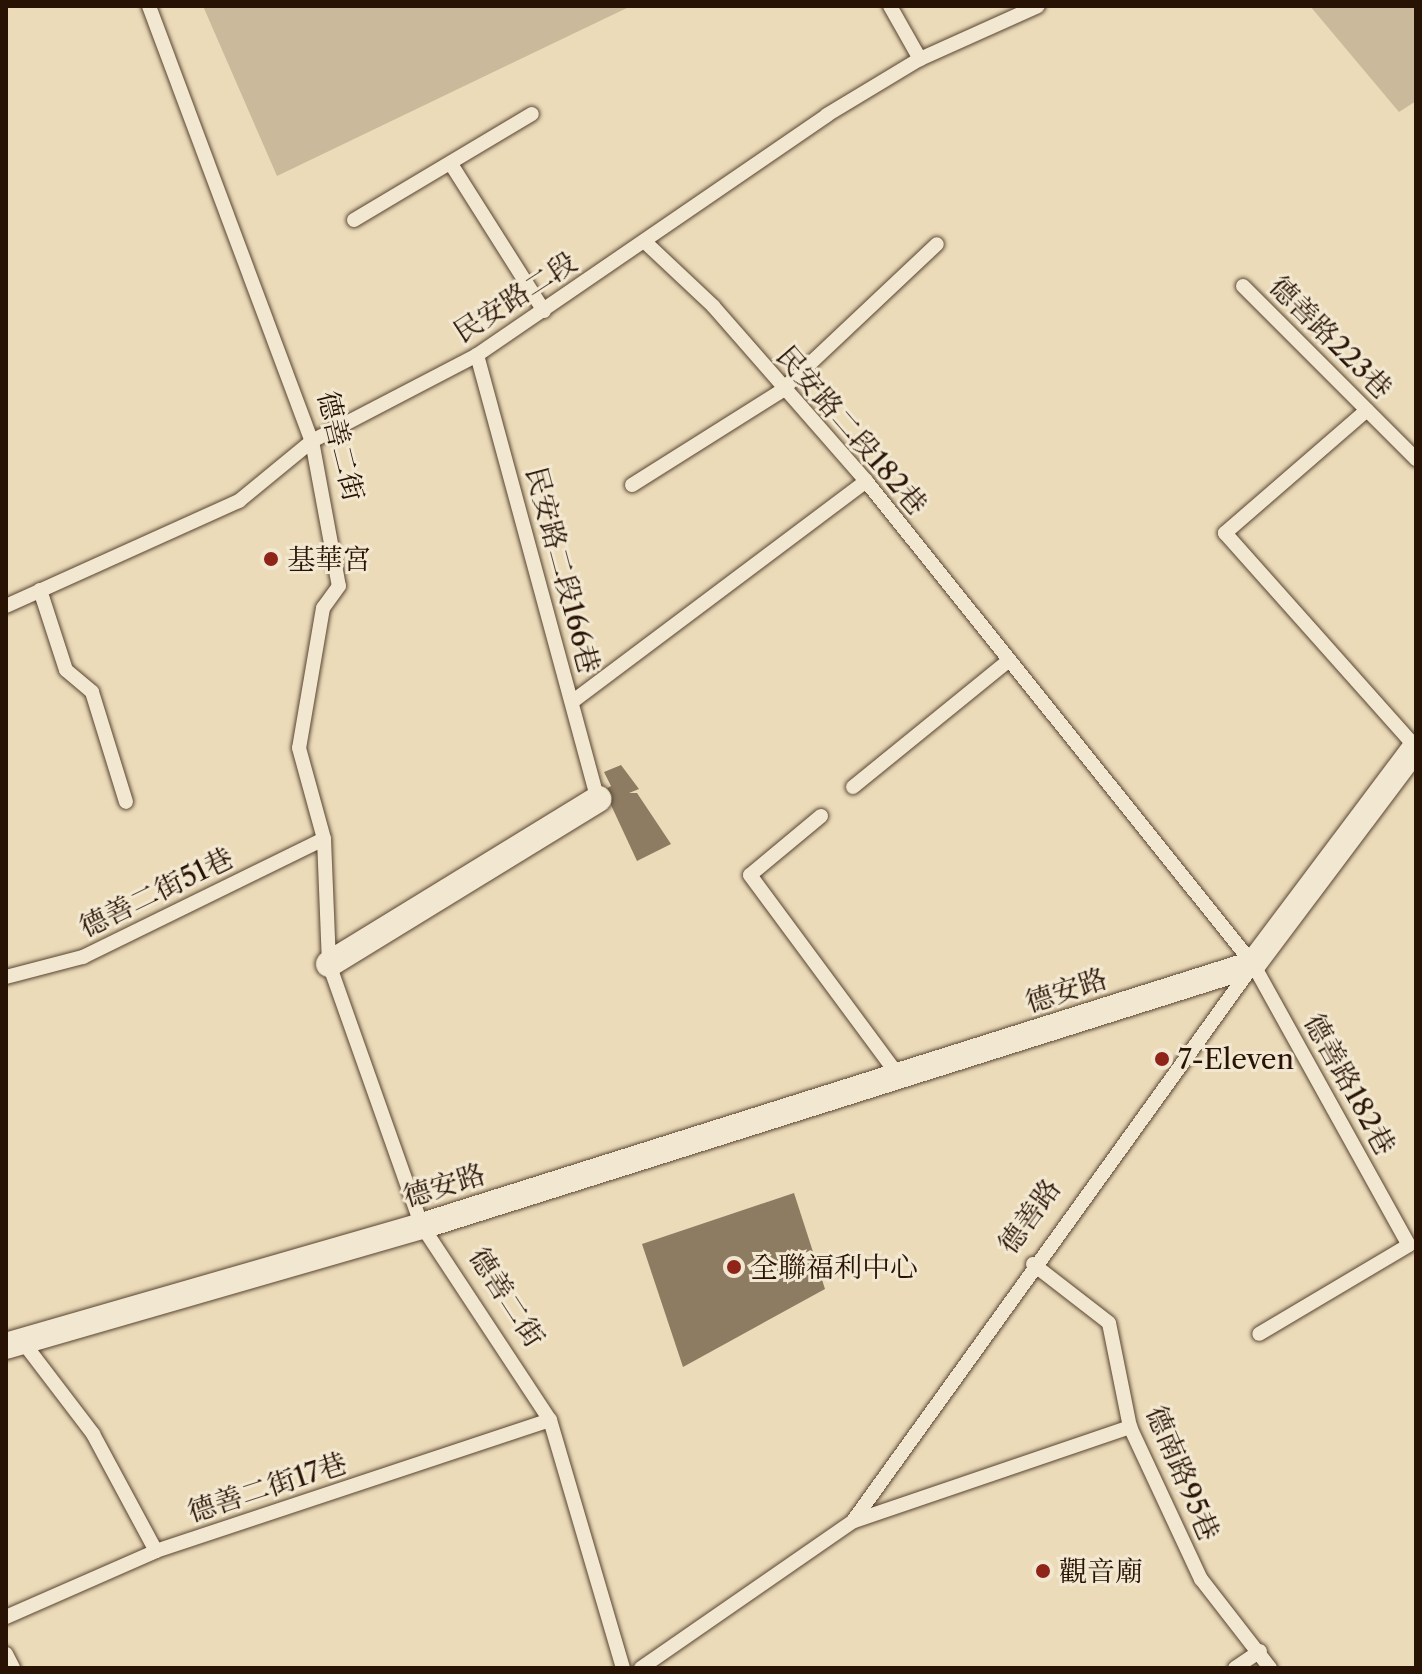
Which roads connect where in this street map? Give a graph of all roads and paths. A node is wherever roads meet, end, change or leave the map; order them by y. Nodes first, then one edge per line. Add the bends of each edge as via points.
1 (149, 6) edge
2 (890, 6) edge
3 (1038, 6) edge
4 (920, 59) junction
5 (532, 114) dead end
6 (451, 164) junction
7 (354, 220) dead end
8 (646, 243) junction
9 (937, 244) dead end
10 (1243, 286) dead end
11 (544, 311) junction
12 (477, 355) junction
13 (781, 391) junction
14 (1367, 410) junction
15 (312, 441) junction
16 (1416, 459) edge
17 (866, 481) junction
18 (632, 485) dead end
19 (40, 590) junction
20 (6, 606) edge
21 (1009, 660) junction
22 (572, 702) junction
23 (1416, 747) edge
24 (853, 787) dead end
25 (598, 799) joint
26 (126, 802) dead end
27 (821, 816) dead end
28 (324, 839) junction
29 (329, 964) junction
30 (1253, 964) junction
31 (6, 977) edge
32 (899, 1076) junction
33 (422, 1226) junction
34 (1033, 1264) junction
35 (1259, 1334) dead end
36 (14, 1344) edge
37 (550, 1420) junction
38 (1130, 1427) junction
39 (853, 1521) junction
40 (156, 1551) junction
41 (6, 1617) edge
42 (1260, 1651) junction
43 (6, 1654) edge
44 (13, 1668) edge
45 (623, 1668) edge
46 (641, 1668) edge
47 (1235, 1668) edge
48 (1270, 1668) edge

1 - 15 lane, 德善二街
2 - 4 lane
3 - 4 lane, 民安路二段
4 - 8 lane, 民安路二段 via 827,115
5 - 6 lane
6 - 7 lane
6 - 11 lane
8 - 11 lane, 民安路二段
8 - 13 lane, 民安路二段182巷 via 713,306
9 - 13 lane
10 - 14 lane, 德善路223巷
11 - 12 lane, 民安路二段
12 - 15 lane, 民安路二段
12 - 22 lane, 民安路二段166巷
13 - 17 lane, 民安路二段182巷
13 - 18 lane
14 - 16 lane, 德善路223巷
14 - 23 lane via 1225,533
15 - 19 lane, 民安路二段 via 239,501
15 - 28 lane, 德善二街 via 339,586 323,608 299,748
17 - 21 lane, 民安路二段182巷
17 - 22 lane
19 - 20 lane, 民安路二段
19 - 26 lane via 66,670 92,692
21 - 24 lane
21 - 30 lane, 民安路二段182巷
22 - 25 lane, 民安路二段166巷
23 - 30 street, 德善路
25 - 29 street
27 - 32 lane via 750,875
28 - 29 lane, 德善二街
28 - 31 lane, 德善二街51巷 via 83,957
29 - 33 lane, 德善二街
30 - 32 street, 德安路
30 - 34 lane, 德善路
30 - 35 lane, 德善路182巷 via 1409,1245
32 - 33 street, 德安路
33 - 36 street, 德安路
33 - 37 lane, 德善二街
34 - 38 lane, 德南路95巷 via 1109,1323
34 - 39 lane, 德善路
36 - 40 lane via 93,1434
37 - 40 lane, 德善二街17巷
37 - 45 lane, 德善二街
38 - 39 lane
38 - 42 lane, 德南路95巷 via 1201,1579
39 - 46 lane, 德善路
40 - 41 lane, 德善二街17巷
42 - 47 lane
42 - 48 lane, 德南路95巷
43 - 44 lane

